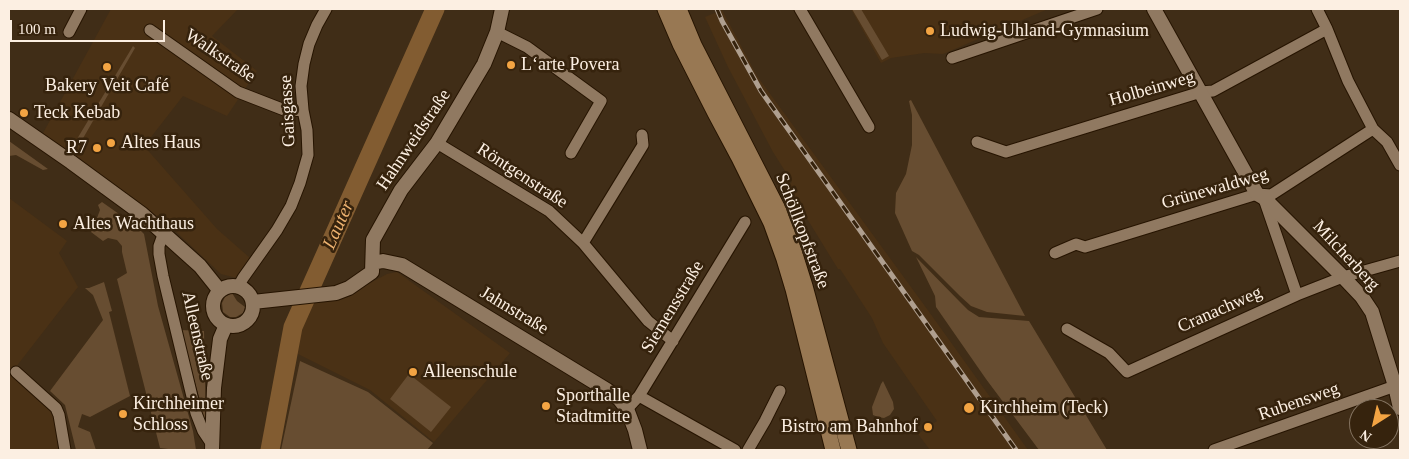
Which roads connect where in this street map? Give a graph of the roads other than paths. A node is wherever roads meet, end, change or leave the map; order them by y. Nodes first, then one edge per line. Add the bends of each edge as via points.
1 (82, 9) edge
2 (326, 9) edge
3 (502, 9) edge
4 (665, 9) edge
5 (679, 9) edge
6 (800, 9) edge
7 (1097, 9) edge
8 (1154, 9) edge
9 (1317, 9) edge
10 (1327, 29) junction
11 (150, 30) dead end
12 (69, 32) dead end
13 (497, 32) junction
14 (952, 58) dead end
15 (1201, 92) junction
16 (303, 110) junction
17 (9, 119) edge
18 (869, 127) dead end
19 (1373, 129) junction
20 (642, 135) dead end
21 (977, 142) dead end
22 (438, 143) junction
23 (571, 153) dead end
24 (1400, 165) edge
25 (1260, 196) junction
26 (745, 222) dead end
27 (164, 232) junction
28 (583, 243) junction
29 (1056, 253) dead end
30 (1400, 261) edge
31 (373, 263) junction
32 (1343, 277) junction
33 (238, 286) junction
34 (220, 291) junction
35 (1297, 295) junction
36 (254, 302) junction
37 (226, 326) junction
38 (1066, 330) dead end
39 (674, 341) junction
40 (16, 372) dead end
41 (1395, 386) junction
42 (780, 390) dead end
43 (639, 396) junction
44 (1400, 408) edge
45 (628, 409) junction
46 (213, 448) edge
47 (65, 450) edge
48 (640, 450) edge
49 (735, 450) edge
50 (748, 450) edge
51 (833, 450) edge
52 (849, 450) edge
53 (1214, 450) edge

1 - 12 street
2 - 16 street, Gaisgasse via 309,44 304,64 301,86
3 - 13 street, Hahnweidstraße
4 - 51 main road, Schöllkopfstraße via 771,222 794,289
5 - 52 main road, Schöllkopfstraße via 694,45 779,211 805,286
6 - 18 street
7 - 14 street
8 - 15 street, Milcherberg
9 - 10 street
10 - 15 street, Holbeinweg via 1213,91
10 - 19 street via 1348,81
11 - 16 street, Walkstraße via 238,92 287,111
13 - 22 street, Hahnweidstraße via 484,64
13 - 23 street via 527,47 601,101
15 - 21 street, Holbeinweg via 1006,152
15 - 25 street, Milcherberg
16 - 33 street, Gaisgasse via 308,155 300,183 282,222
17 - 27 street, Alleenstraße
19 - 24 street via 1387,142
19 - 25 street, Grünewaldweg via 1271,195
20 - 28 street via 643,145
22 - 28 street, Röntgenstraße via 549,211
22 - 31 street, Hahnweidstraße via 401,190 373,240
25 - 29 street, Grünewaldweg via 1085,247 1076,244
25 - 32 street, Milcherberg
25 - 35 street, Milcherberg
26 - 39 street, Siemensstraße
27 - 34 street, Alleenstraße via 200,266
27 - 46 street, Alleenstraße via 159,246 163,276 196,413
28 - 39 street, Röntgenstraße via 648,321
30 - 32 street, Cranachweg
31 - 36 street via 372,272 336,293
31 - 45 street, Jahnstraße via 383,261 402,265 607,390
32 - 35 street, Cranachweg
32 - 41 street, Milcherberg via 1372,312
33 - 34 street, Alleenstraße
33 - 36 street
34 - 37 street, Alleenstraße via 213,304 214,312
35 - 38 street, Cranachweg via 1127,372 1109,352
36 - 37 street, Alleenstraße via 253,313 247,322 237,327
37 - 46 street, Alleenstraße via 220,340 214,388
39 - 43 street, Siemensstraße
40 - 47 street via 56,408
41 - 44 street, Milcherberg
41 - 53 street, Rubensweg
42 - 50 street
43 - 45 street, Siemensstraße
43 - 49 street
45 - 48 street

